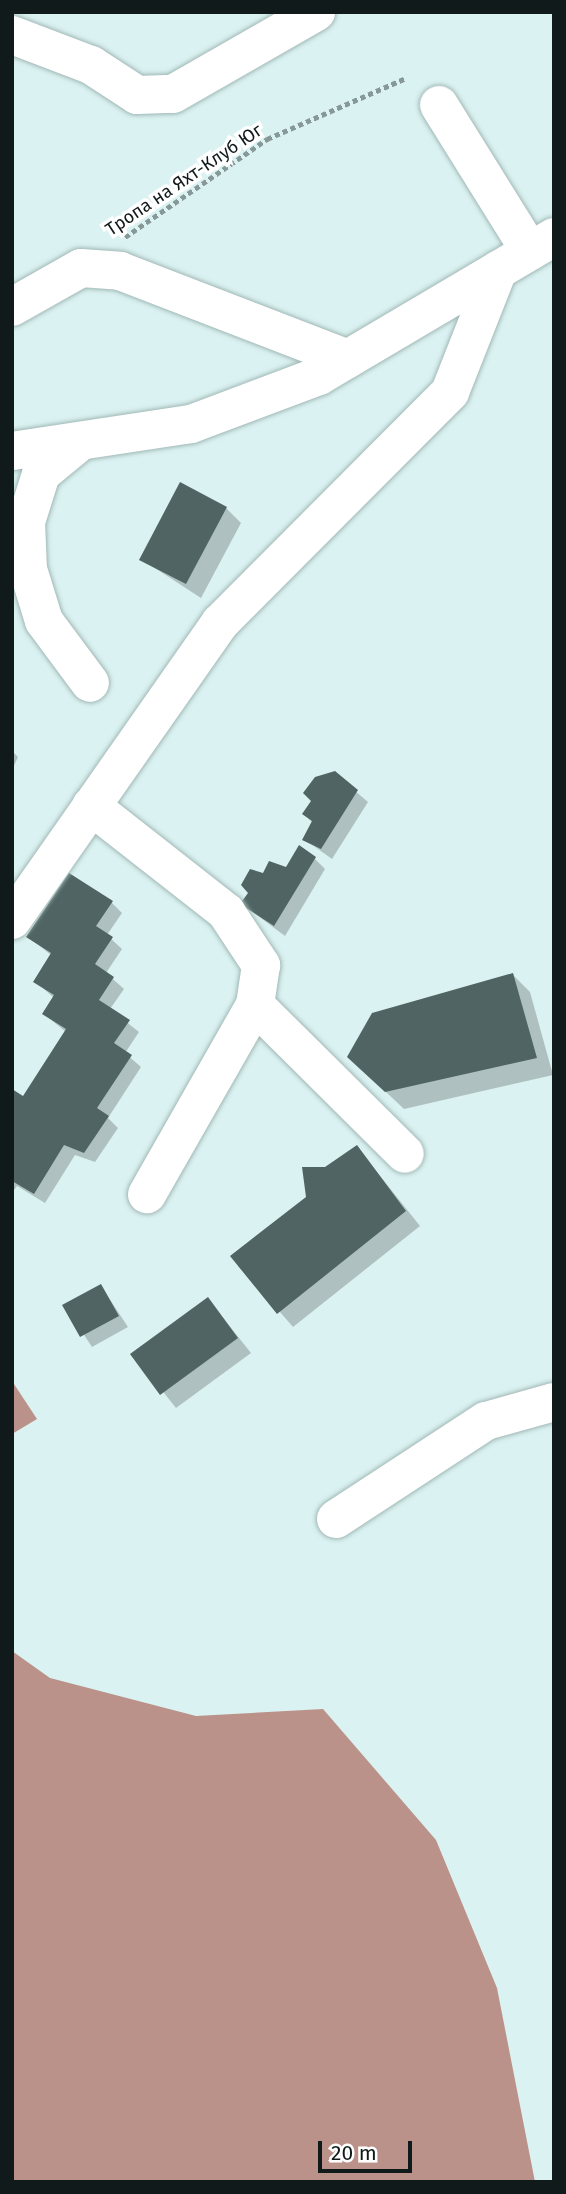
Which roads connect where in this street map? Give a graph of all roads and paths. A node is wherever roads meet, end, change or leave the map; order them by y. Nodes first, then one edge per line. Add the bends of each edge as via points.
1 (317, 12) edge
2 (12, 35) edge
3 (406, 78) dead end
4 (439, 105) dead end
5 (542, 244) edge
6 (113, 245) dead end
7 (498, 271) junction
8 (12, 307) edge
9 (348, 359) junction
10 (76, 445) junction
11 (12, 451) edge
12 (90, 684) dead end
13 (91, 806) junction
14 (12, 919) edge
15 (255, 1005) junction
16 (405, 1154) dead end
17 (147, 1194) dead end
18 (554, 1402) edge
19 (335, 1520) dead end

1 - 2 lane via 173,94 137,95 91,65
3 - 6 path, Тропа на Яхт-Клуб Юг via 267,139
4 - 5 lane
5 - 7 lane
7 - 9 lane
7 - 13 lane via 450,392 220,623
8 - 9 lane via 81,268 120,271
9 - 10 lane via 319,376 191,424
10 - 11 lane
10 - 12 lane via 41,474 26,522 28,569 44,621
13 - 14 lane
13 - 15 lane via 226,912 261,965
15 - 16 lane
15 - 17 lane
18 - 19 lane via 486,1421

